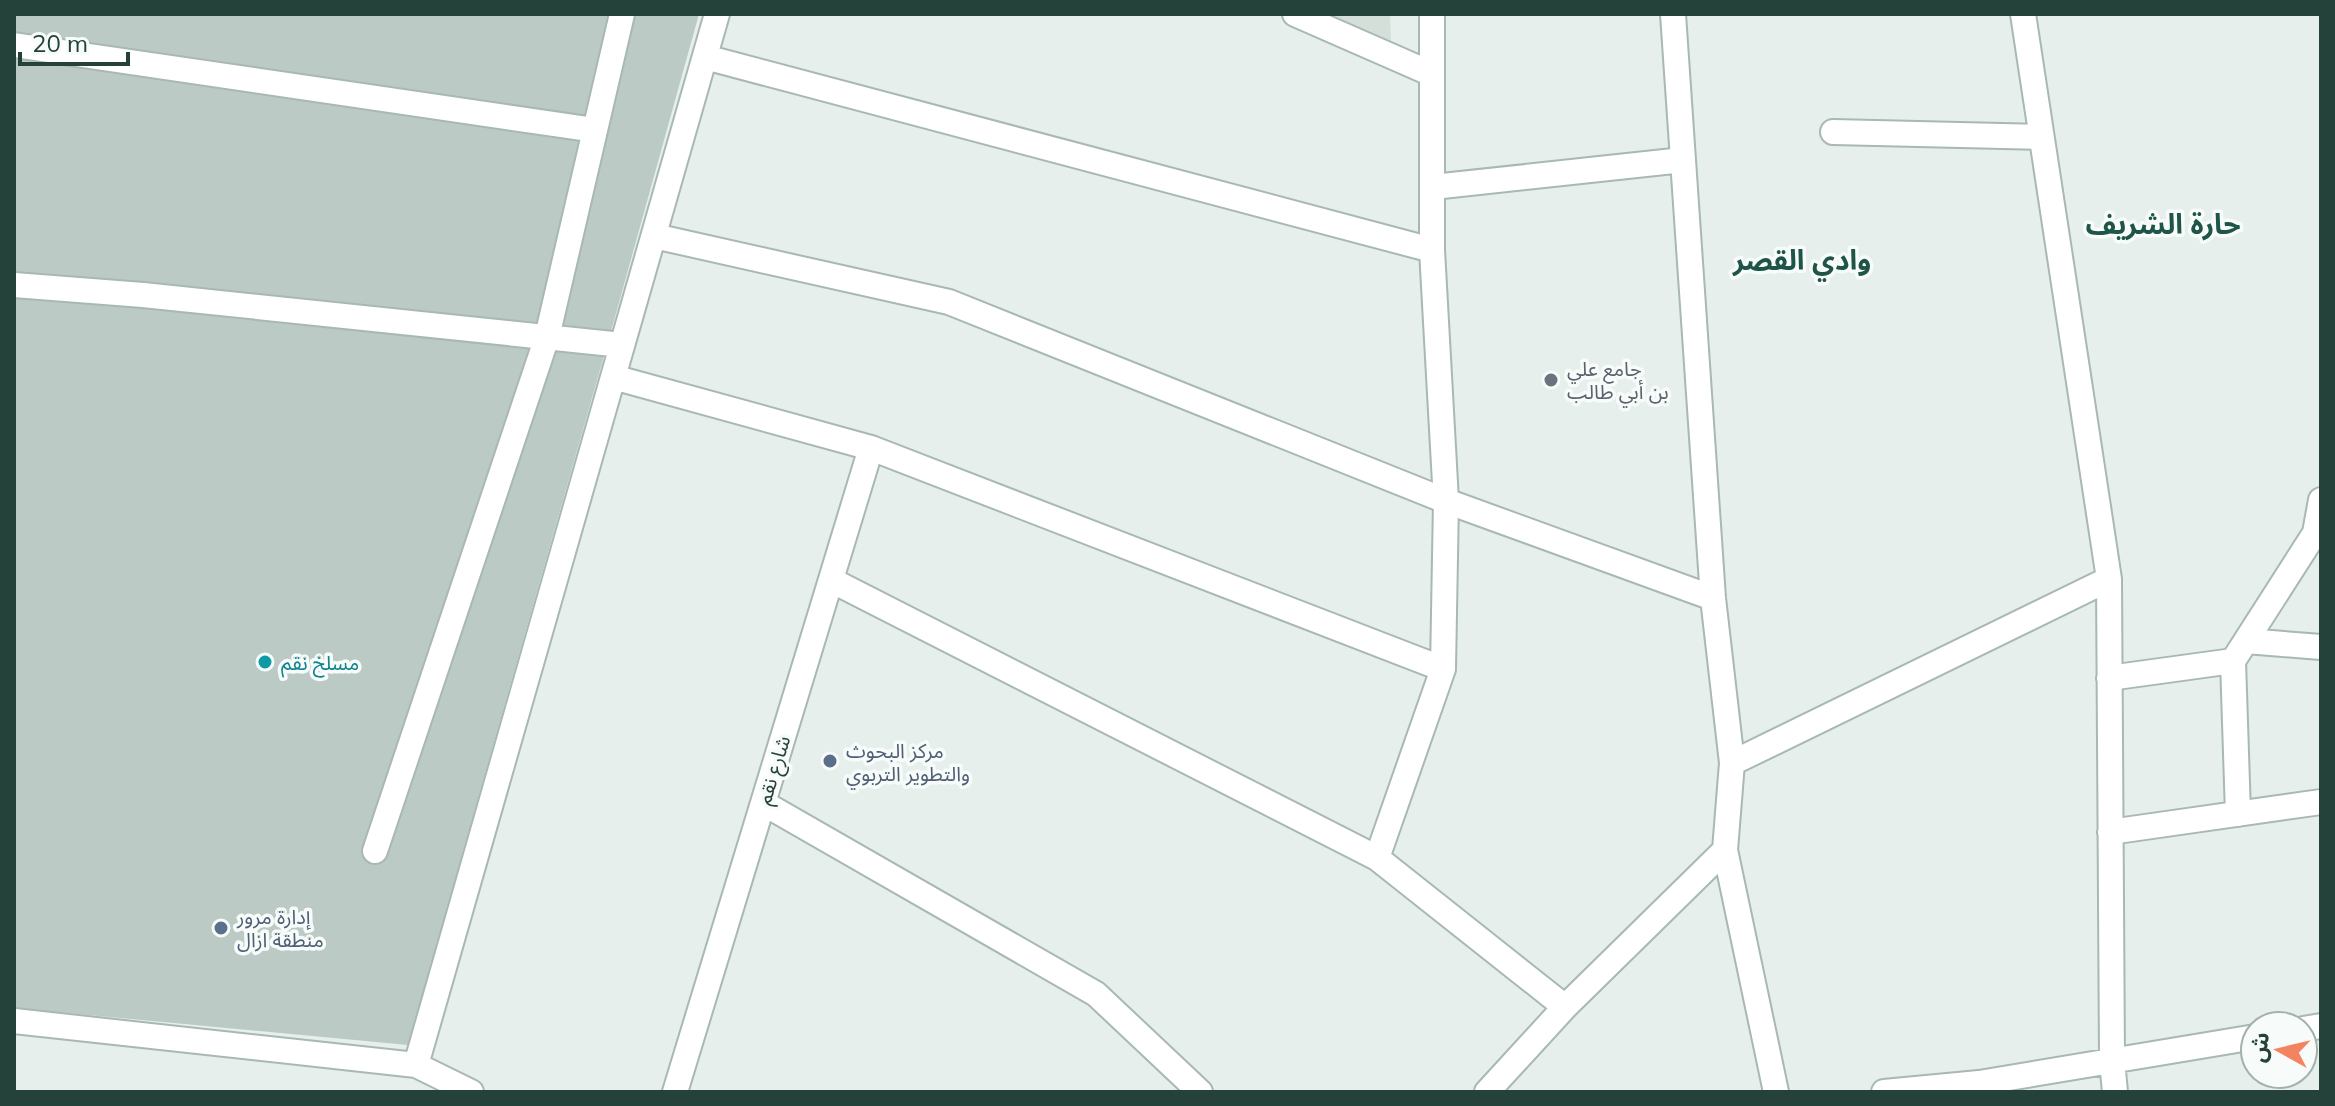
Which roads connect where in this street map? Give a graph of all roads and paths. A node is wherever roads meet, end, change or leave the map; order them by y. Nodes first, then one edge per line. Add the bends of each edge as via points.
1 (622, 14) edge
2 (717, 14) edge
3 (1295, 14) edge
4 (1432, 14) edge
5 (1673, 14) edge
6 (2023, 14) edge
7 (14, 45) edge
8 (705, 57) junction
9 (1432, 74) junction
10 (595, 130) junction
11 (1833, 132) dead end
12 (2041, 137) junction
13 (1683, 160) junction
14 (1433, 187) junction
15 (654, 236) junction
16 (1432, 250) junction
17 (14, 285) edge
18 (547, 337) junction
19 (622, 345) junction
20 (613, 377) junction
21 (871, 448) junction
22 (2321, 500) edge
23 (1446, 501) junction
24 (2318, 533) edge
25 (2109, 579) junction
26 (831, 580) junction
27 (1713, 598) junction
28 (2321, 647) edge
29 (2239, 651) junction
30 (1443, 669) junction
31 (2109, 678) junction
32 (1732, 763) junction
33 (2321, 802) edge
34 (763, 803) junction
35 (2238, 814) junction
36 (2110, 832) junction
37 (1725, 850) junction
38 (375, 851) dead end
39 (1377, 858) junction
40 (1565, 1007) junction
41 (16, 1026) edge
42 (2239, 1040) edge
43 (2112, 1061) junction
44 (416, 1065) junction
45 (1980, 1087) edge
46 (471, 1092) edge
47 (675, 1092) edge
48 (1200, 1092) edge
49 (1487, 1092) edge
50 (1776, 1092) edge
51 (1884, 1092) edge
52 (2115, 1092) edge

1 - 10 street
2 - 8 street
3 - 9 street
4 - 9 street
5 - 13 street
6 - 12 street
7 - 10 street
8 - 15 street
8 - 16 street
9 - 14 street
10 - 18 street
11 - 12 street
12 - 25 street
13 - 14 street
13 - 27 street
14 - 16 street
15 - 19 street
15 - 23 street via 949,302
16 - 23 street
17 - 18 street
18 - 19 street
18 - 38 street
19 - 20 street
20 - 21 street
20 - 44 street
21 - 26 street, شارع نقم
21 - 30 street
22 - 24 street
23 - 27 street
23 - 30 street
24 - 29 street
25 - 31 street
25 - 32 street
26 - 34 street, شارع نقم
26 - 39 street
27 - 32 street
28 - 29 street
29 - 31 street
29 - 35 street
30 - 39 street
31 - 36 street
32 - 37 street
33 - 35 street
34 - 47 street, شارع نقم
34 - 48 street via 1096,994
35 - 36 street
36 - 43 street
37 - 40 street
37 - 50 street
39 - 40 street
40 - 49 street
41 - 44 street
42 - 43 street
43 - 45 street
43 - 52 street
44 - 46 street
45 - 51 street

